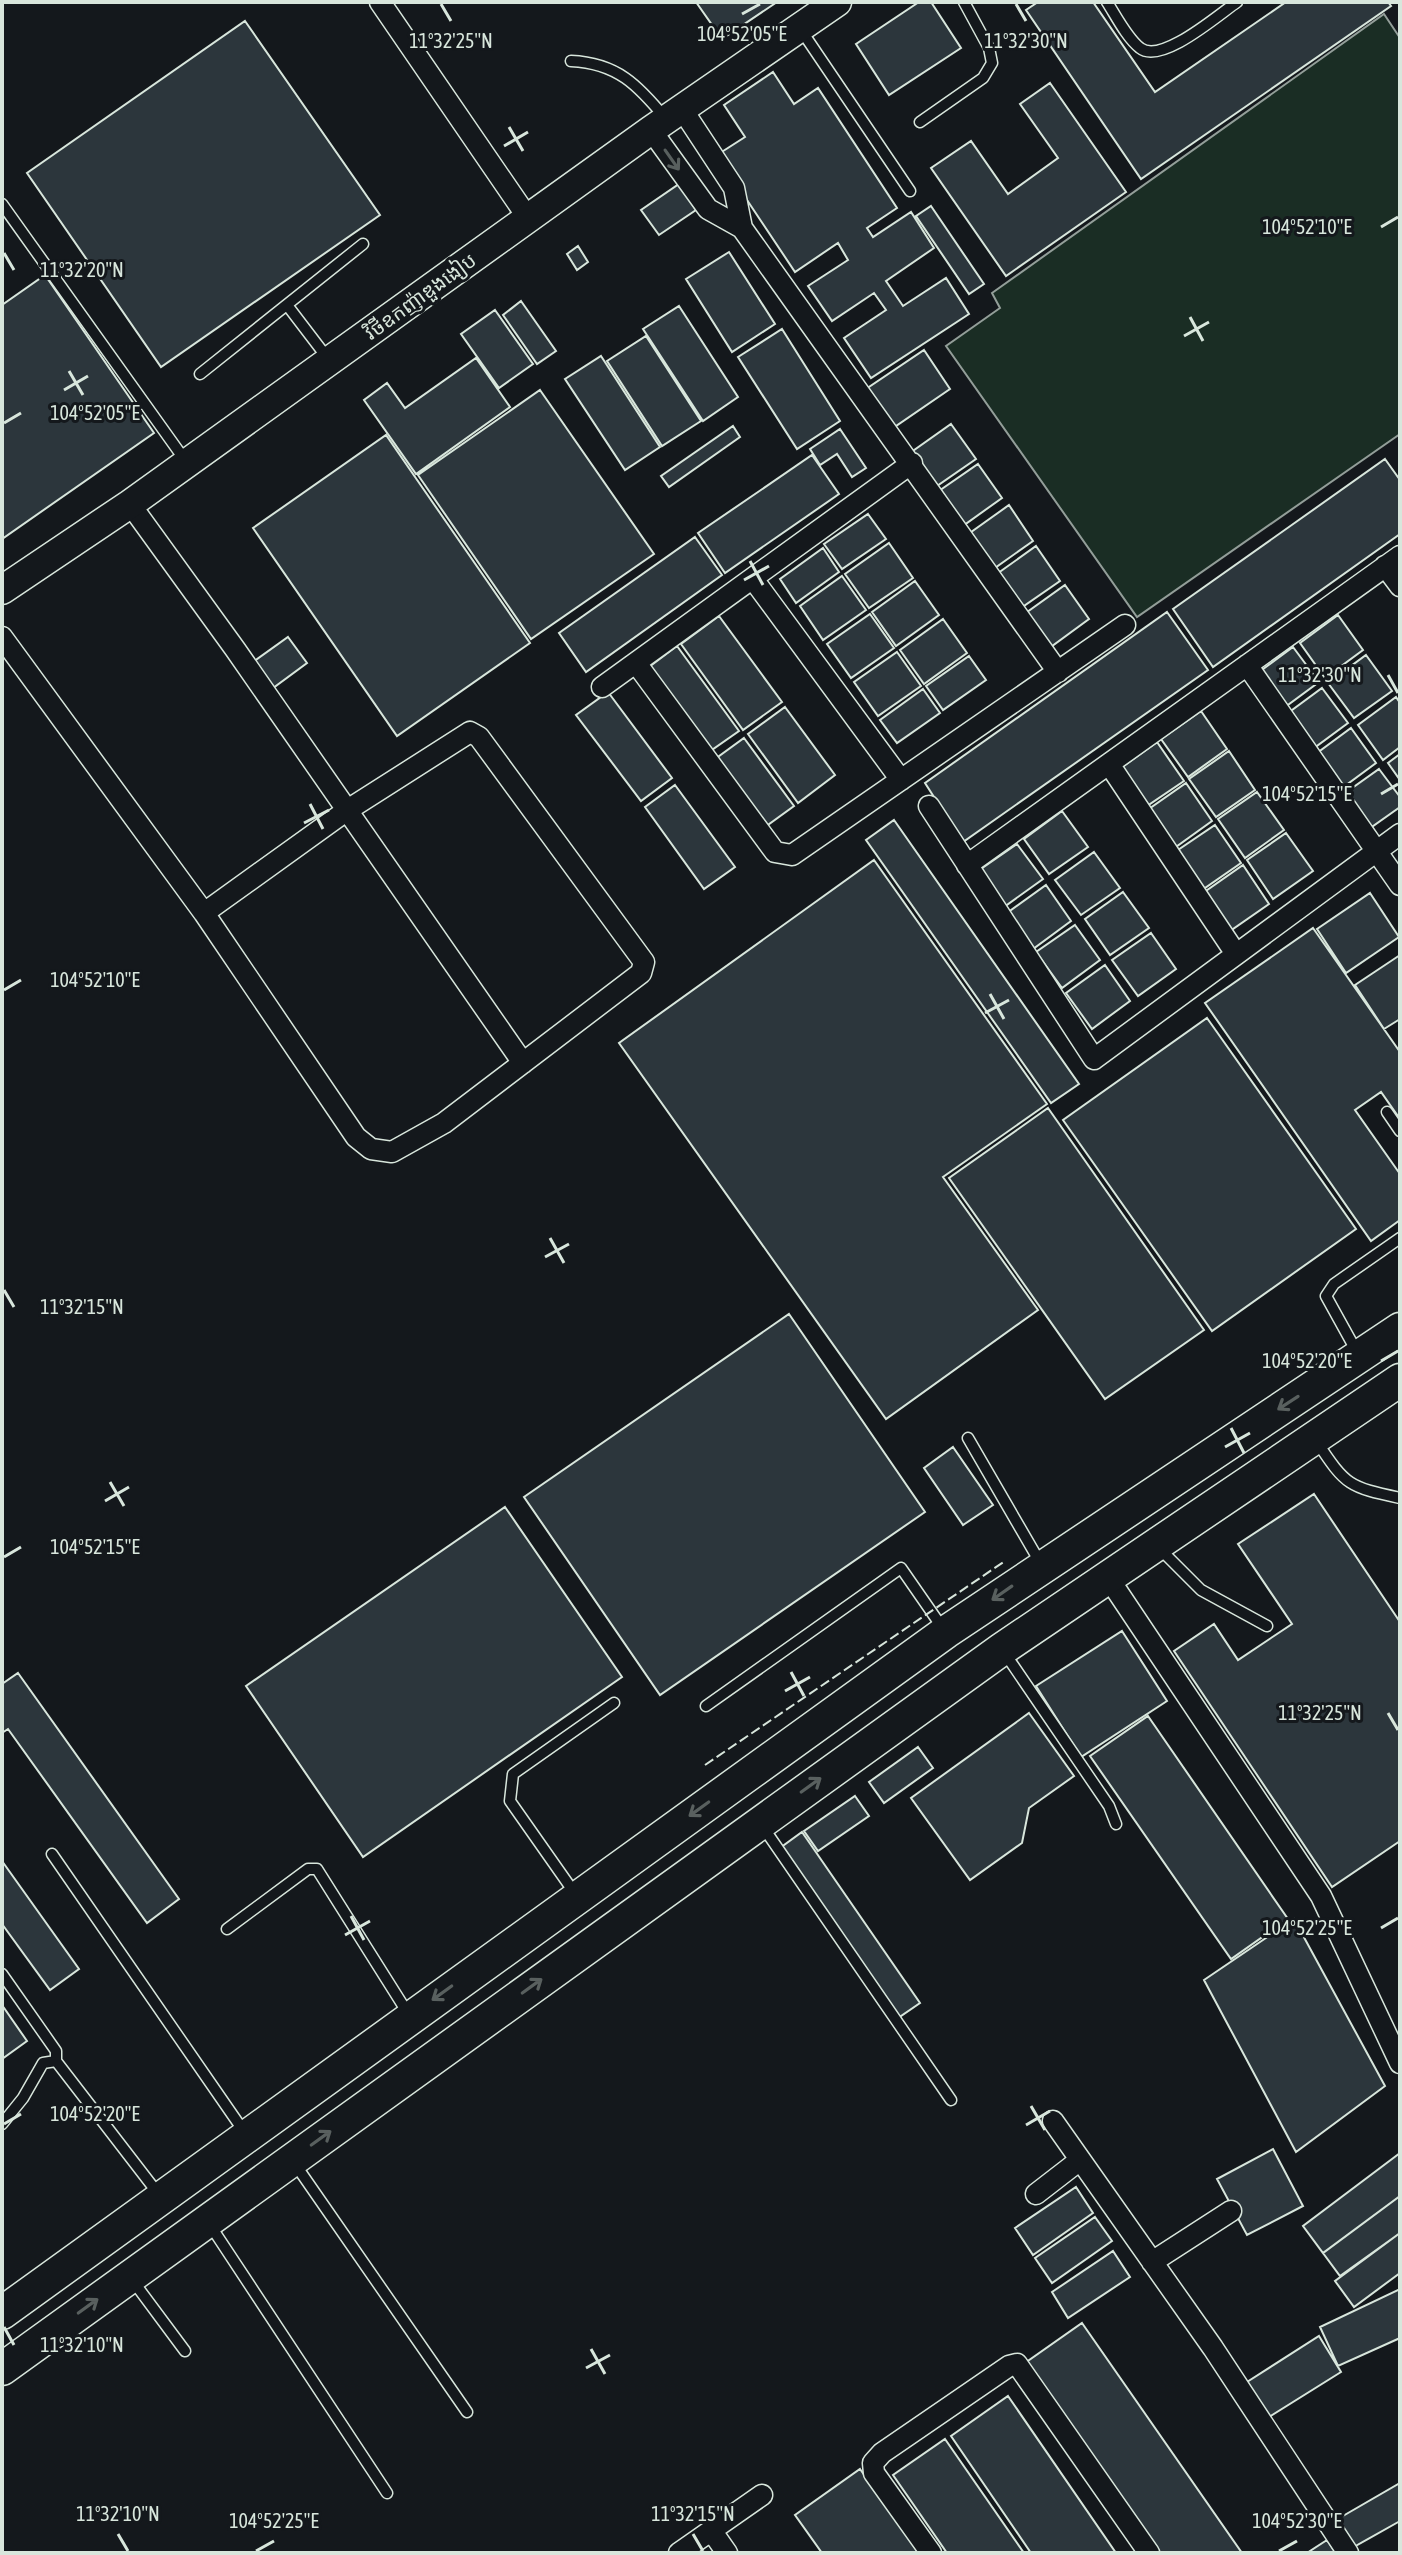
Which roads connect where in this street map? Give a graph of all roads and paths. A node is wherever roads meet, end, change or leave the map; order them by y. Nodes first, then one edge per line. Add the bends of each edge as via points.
1 (380, 2) edge
2 (837, 2) edge
3 (964, 2) edge
4 (1107, 2) edge
5 (1237, 2) edge
6 (799, 29) junction
7 (571, 61) dead end
8 (667, 119) junction
9 (920, 122) dead end
10 (910, 191) dead end
11 (2, 204) edge
12 (528, 218) junction
13 (742, 228) junction
14 (363, 244) dead end
15 (287, 305) junction
16 (330, 361) junction
17 (200, 374) dead end
18 (187, 463) junction
19 (912, 463) junction
20 (130, 504) junction
21 (1393, 561) edge
22 (753, 579) junction
23 (1400, 586) edge
24 (2, 590) edge
25 (1125, 625) dead end
26 (2, 637) edge
27 (636, 663) junction
28 (1247, 665) junction
29 (1058, 672) junction
30 (602, 687) dead end
31 (1109, 764) junction
32 (901, 780) junction
33 (929, 806) dead end
34 (346, 811) junction
35 (1400, 834) edge
36 (1376, 851) junction
37 (967, 865) junction
38 (1400, 885) edge
39 (204, 913) junction
40 (1236, 954) junction
41 (523, 1063) junction
42 (1387, 1112) dead end
43 (1400, 1131) edge
44 (1400, 1238) edge
45 (1400, 1329) edge
46 (1359, 1356) junction
47 (1400, 1380) edge
48 (1314, 1437) junction
49 (968, 1438) dead end
50 (1400, 1498) edge
51 (1155, 1543) junction
52 (1042, 1566) junction
53 (1107, 1576) junction
54 (1267, 1626) dead end
55 (946, 1632) junction
56 (1002, 1649) junction
57 (614, 1703) dead end
58 (706, 1706) dead end
59 (760, 1822) junction
60 (1116, 1824) dead end
61 (52, 1854) dead end
62 (578, 1897) junction
63 (227, 1929) dead end
64 (2, 1974) edge
65 (410, 2016) junction
66 (1398, 2054) edge
67 (56, 2061) junction
68 (951, 2100) dead end
69 (1053, 2121) dead end
70 (2, 2124) edge
71 (246, 2134) junction
72 (291, 2159) junction
73 (1080, 2160) junction
74 (1036, 2194) dead end
75 (161, 2197) junction
76 (1231, 2211) dead end
77 (206, 2220) junction
78 (1152, 2262) junction
79 (129, 2276) junction
80 (2, 2313) edge
81 (185, 2351) dead end
82 (2, 2369) edge
83 (467, 2412) dead end
84 (387, 2493) dead end
85 (762, 2495) dead end
86 (711, 2530) junction
87 (679, 2553) edge
88 (727, 2553) edge
89 (931, 2553) edge
90 (1149, 2553) edge
91 (1348, 2553) edge

1 - 12 street
2 - 6 street, វិថីឧកញ៉ាឌួងងៀប
3 - 9 lane via 992,63 983,78
4 - 5 lane via 1140,48 1152,53 1173,46
6 - 8 street, វិថីឧកញ៉ាឌួងងៀប
6 - 10 lane
7 - 8 lane via 593,62 622,74
8 - 12 street, វិថីឧកញ៉ាឌួងងៀប
8 - 13 street via 734,188
8 -> 13 street via 708,209
11 - 18 lane
12 - 16 street, វិថីឧកញ៉ាឌួងងៀប
13 - 19 street
14 - 15 lane
15 - 16 lane
15 - 17 lane
16 - 18 street, វិថីឧកញ៉ាឌួងងៀប
18 - 20 street, វិថីឧកញ៉ាឌួងងៀប
19 - 22 street
19 - 29 street
20 - 24 street, វិថីឧកញ៉ាឌួងងៀប
20 - 34 street
21 - 23 street
21 - 28 street
22 - 27 street
22 - 32 street
25 - 29 street
26 - 39 street
27 - 30 street
27 - 32 street via 775,852 792,855
28 - 31 street
28 - 36 street
29 - 32 street
31 - 37 street
31 - 40 street
33 - 37 street
34 - 39 street
34 - 41 street
34 - 41 street via 470,732 479,737 638,952 644,962 641,973
35 - 36 street
36 - 38 street
36 - 40 street
37 - 40 street via 1094,1059
39 - 41 street via 325,1094 371,1149 392,1152 444,1123
42 - 43 lane
44 - 46 lane via 1334,1284 1326,1296
45 - 46 main road
46 -> 52 main road
47 - 48 main road
48 - 50 lane via 1341,1478 1359,1489
48 - 51 main road
49 - 52 lane
51 - 53 main road
51 - 54 lane via 1201,1590
52 -> 55 main road
53 - 56 main road
53 - 66 street via 1321,1896
55 - 58 lane via 901,1568
55 -> 62 main road
59 -> 56 main road
56 - 60 lane
57 - 62 lane via 513,1774 510,1801
59 - 68 lane
72 -> 59 main road
61 - 71 lane
62 -> 65 main road
63 - 65 lane via 308,1869 317,1869
64 - 67 lane via 56,2051
65 - 71 main road
67 - 70 lane via 43,2063
67 - 75 lane
69 - 73 street
71 - 75 main road
72 - 77 main road
72 - 83 lane
73 - 74 street
73 - 78 street
75 - 80 main road
76 - 78 street
77 - 79 main road
77 - 84 lane
78 - 91 street
79 - 81 lane
82 -> 79 main road
85 - 86 street
86 - 87 street
86 - 88 street
89 - 90 street via 874,2473 873,2463 1017,2364

